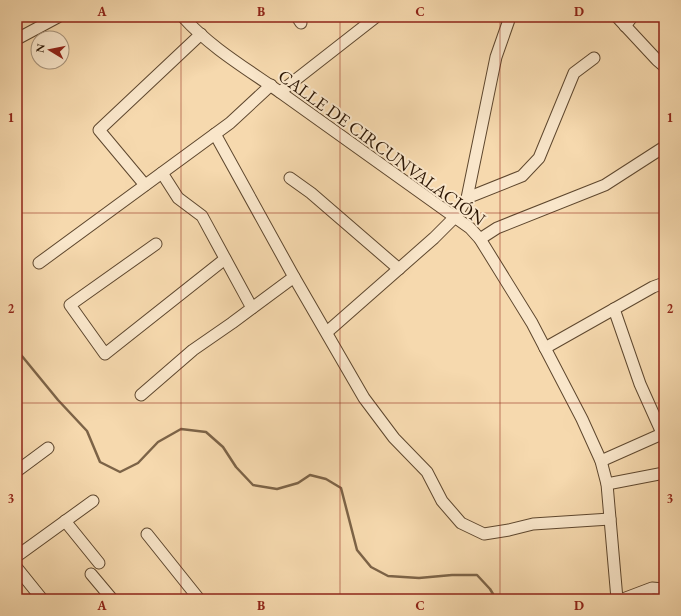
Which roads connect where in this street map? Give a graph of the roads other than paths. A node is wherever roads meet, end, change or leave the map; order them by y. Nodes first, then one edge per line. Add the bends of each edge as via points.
1 (58, 17) edge
2 (183, 17) edge
3 (376, 17) edge
4 (510, 17) edge
5 (617, 17) edge
6 (632, 17) edge
7 (44, 20) edge
8 (625, 26) junction
9 (201, 34) junction
10 (17, 39) edge
11 (594, 58) dead end
12 (662, 60) edge
13 (275, 88) junction
14 (215, 134) junction
15 (664, 147) edge
16 (162, 173) junction
17 (290, 178) dead end
18 (145, 185) junction
19 (467, 198) junction
20 (455, 217) junction
21 (480, 240) junction
22 (156, 244) dead end
23 (224, 259) junction
24 (39, 263) dead end
25 (399, 269) junction
26 (294, 277) junction
27 (664, 282) edge
28 (252, 308) junction
29 (614, 309) junction
30 (327, 332) junction
31 (545, 348) junction
32 (141, 395) dead end
33 (663, 433) edge
34 (48, 448) dead end
35 (601, 461) junction
36 (17, 471) edge
37 (664, 473) edge
38 (607, 484) junction
39 (93, 501) dead end
40 (610, 519) junction
41 (65, 521) junction
42 (147, 534) dead end
43 (17, 556) edge
44 (99, 563) dead end
45 (17, 568) edge
46 (92, 574) dead end
47 (664, 589) edge
48 (42, 599) edge
49 (112, 599) edge
50 (199, 599) edge
51 (617, 599) edge
52 (623, 599) edge

1 - 7 street
2 - 9 street, CALLE DE CIRCUNVALACIÓN
3 - 13 street
4 - 19 street via 496,57
5 - 8 street
6 - 8 street
7 - 10 street
8 - 12 street
9 - 13 street, CALLE DE CIRCUNVALACIÓN via 232,60
9 - 18 street via 99,130
11 - 19 street via 574,73 539,158 522,176
13 - 14 street
13 - 20 street, CALLE DE CIRCUNVALACIÓN
14 - 16 street
14 - 26 street
15 - 21 street via 605,185 497,228
16 - 18 street
16 - 23 street via 178,198 202,216
17 - 25 street
18 - 24 street
19 - 20 street
20 - 21 street, CALLE DE CIRCUNVALACIÓN via 470,228
20 - 25 street
21 - 31 street, CALLE DE CIRCUNVALACIÓN
22 - 23 street via 70,305 105,354
23 - 28 street
25 - 30 street
26 - 28 street
26 - 30 street
27 - 29 street
28 - 32 street via 193,350
29 - 31 street
29 - 33 street via 640,384
30 - 40 street via 364,398 394,438 427,472 442,501 461,523 484,534 533,524
31 - 35 street, CALLE DE CIRCUNVALACIÓN
33 - 35 street
34 - 36 street
35 - 38 street, CALLE DE CIRCUNVALACIÓN
37 - 38 street
38 - 40 street, CALLE DE CIRCUNVALACIÓN
39 - 41 street
40 - 51 street, CALLE DE CIRCUNVALACIÓN
41 - 43 street
41 - 44 street
42 - 50 street
45 - 48 street
46 - 49 street
47 - 52 street via 652,588

